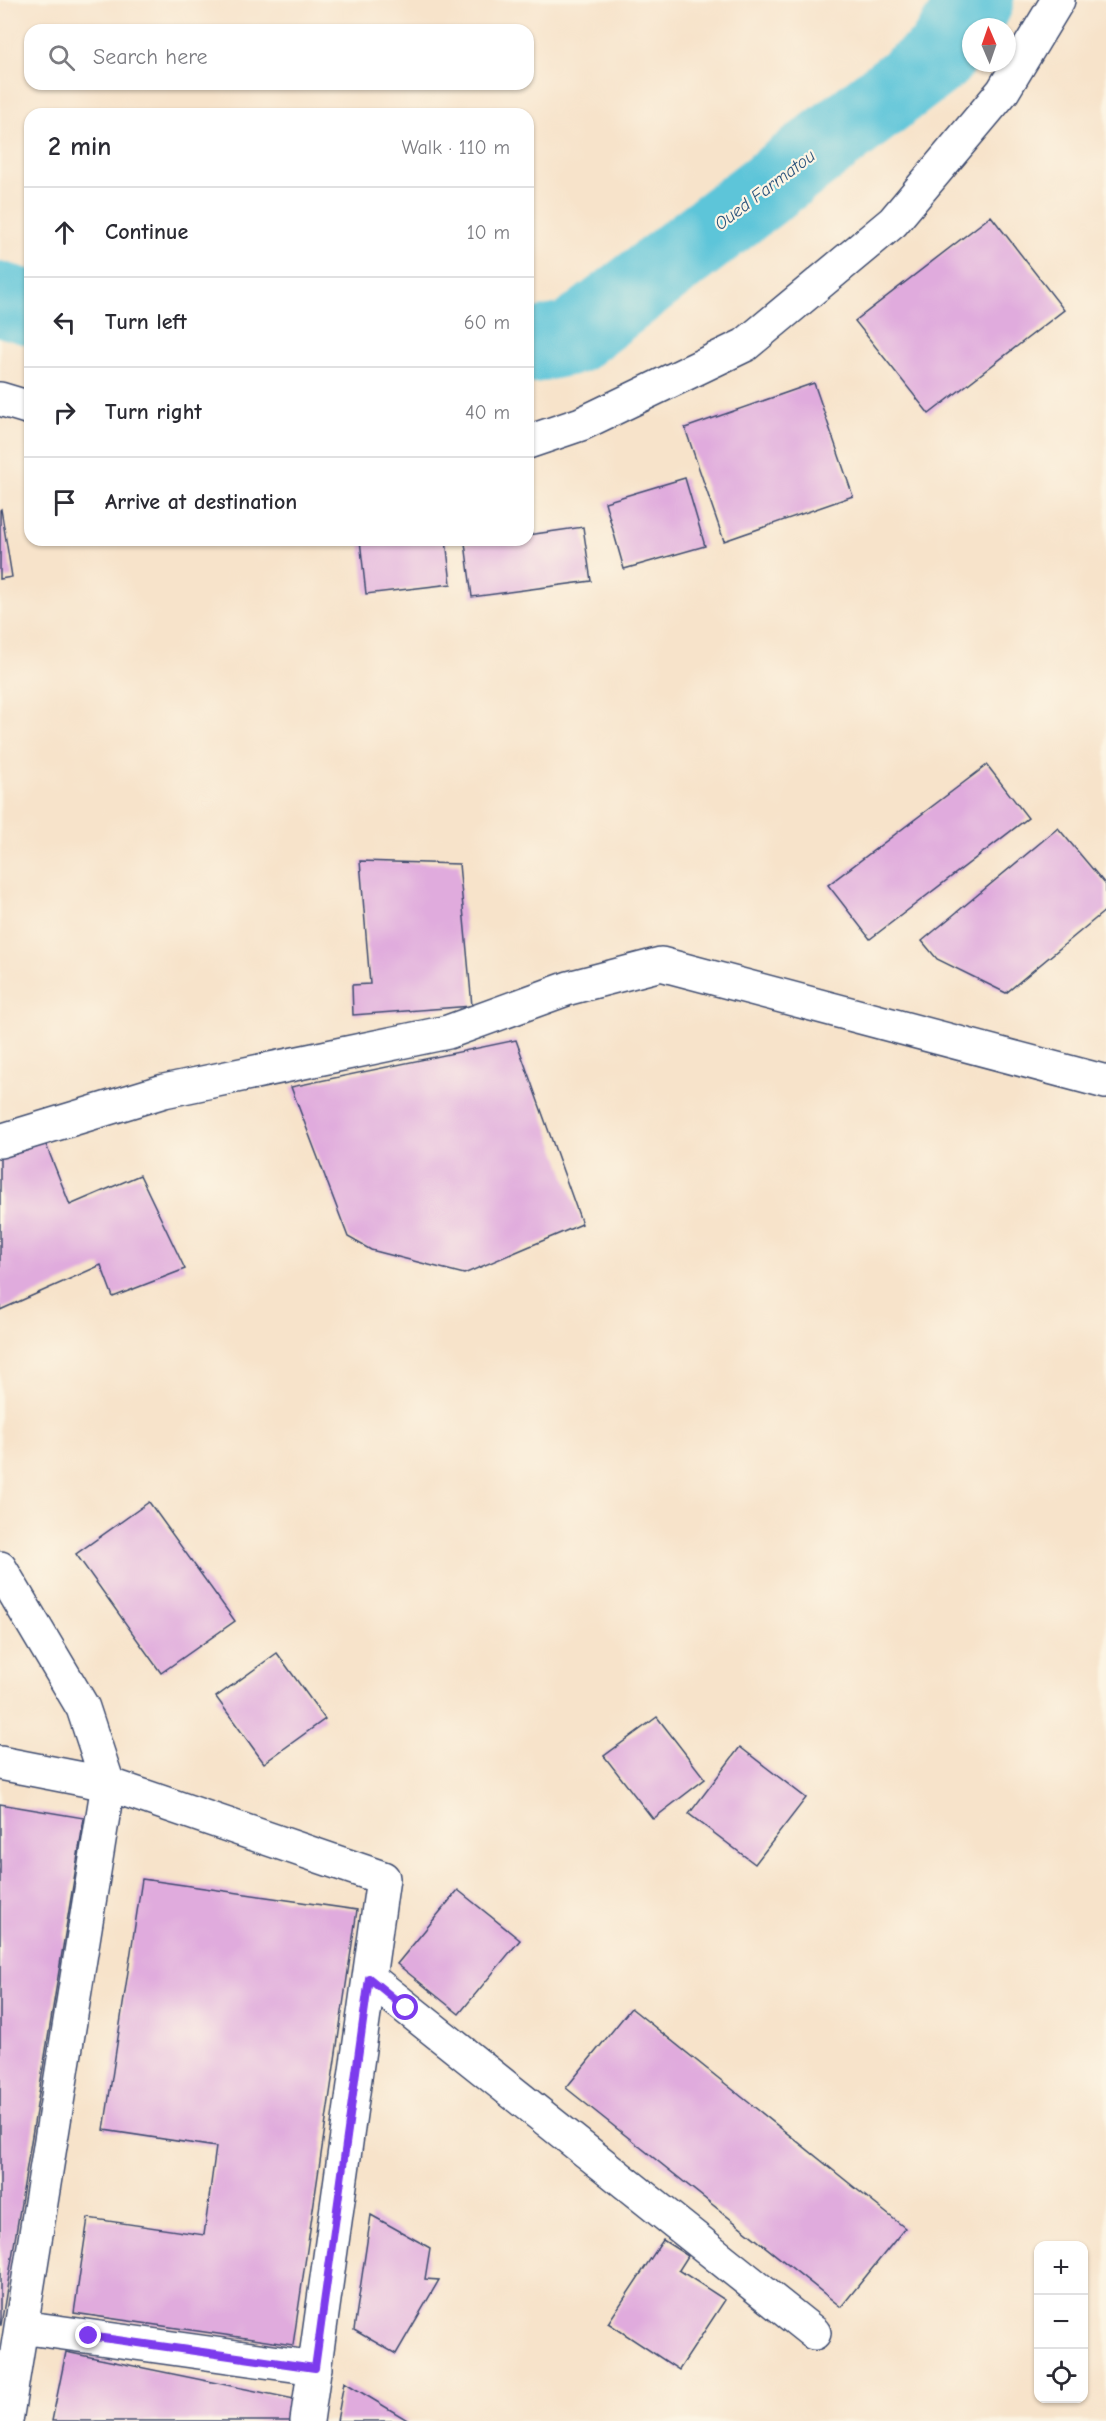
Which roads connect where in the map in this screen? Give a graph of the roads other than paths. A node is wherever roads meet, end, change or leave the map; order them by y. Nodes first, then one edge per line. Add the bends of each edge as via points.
1 (1058, 0) edge
2 (0, 399) edge
3 (24, 406) edge
4 (534, 440) edge
5 (1106, 1082) edge
6 (0, 1141) edge
7 (0, 1568) edge
8 (0, 1763) edge
9 (108, 1784) junction
10 (369, 1978) junction
11 (21, 2326) junction
12 (814, 2333) dead end
13 (315, 2368) junction
14 (6, 2421) edge
15 (307, 2421) edge

1 - 4 street via 1003,91 893,222 745,345 581,424
2 - 3 street
5 - 6 street via 661,964 569,988 448,1032 164,1090
7 - 9 street via 83,1708
8 - 9 street
9 - 10 street via 383,1878
9 - 11 street
10 - 12 street
10 - 13 street
11 - 13 street
11 - 14 street
13 - 15 street

